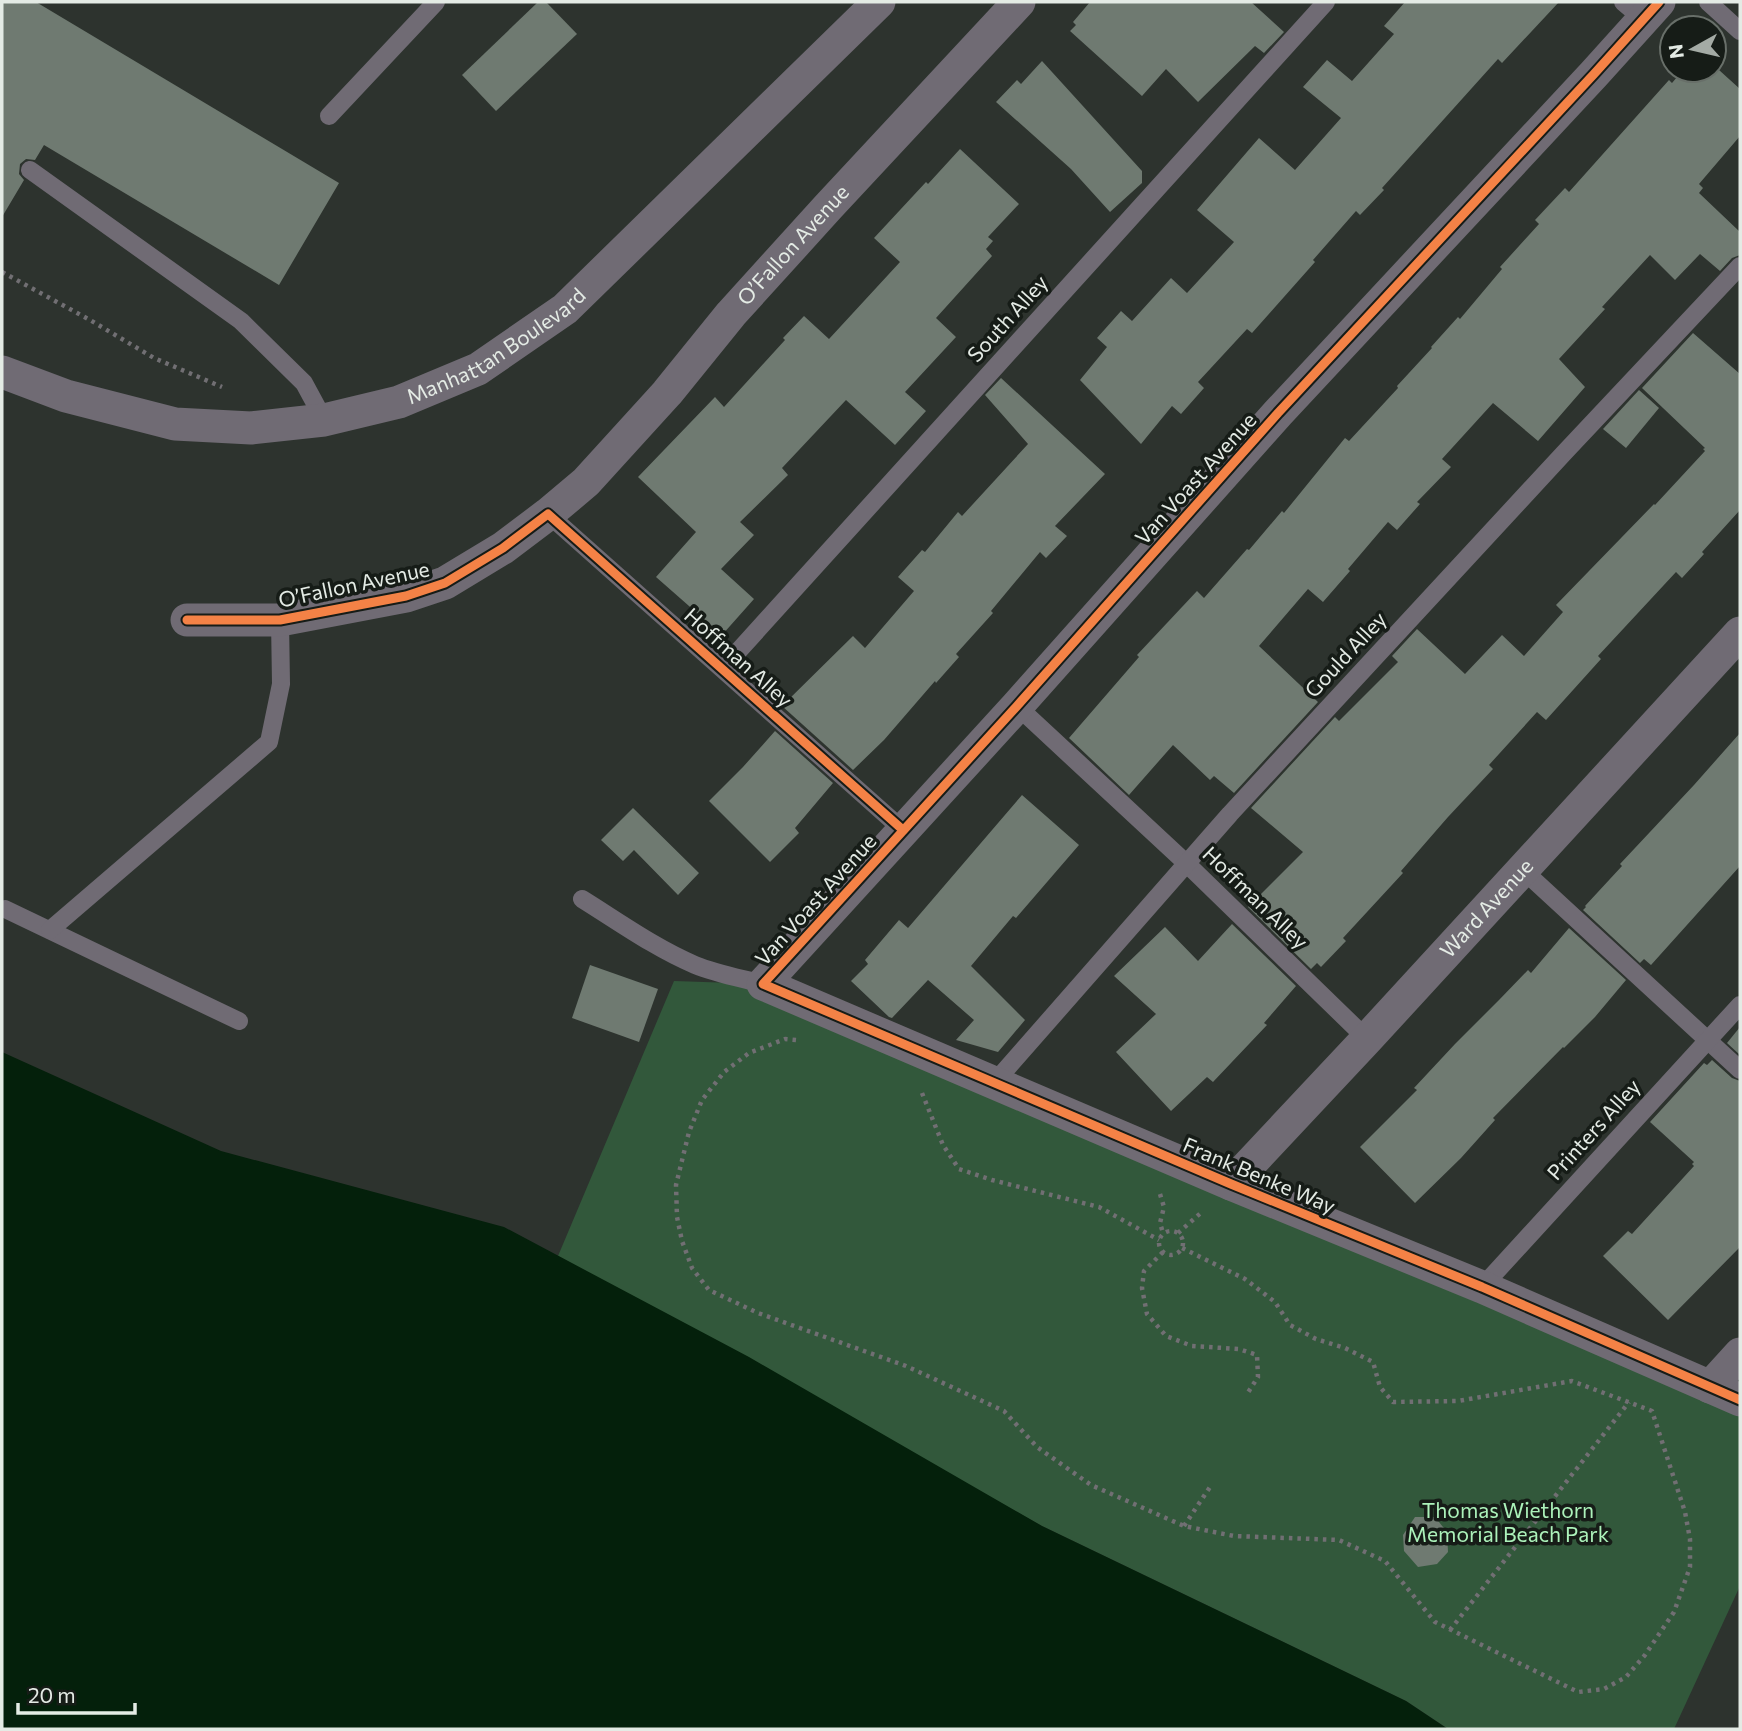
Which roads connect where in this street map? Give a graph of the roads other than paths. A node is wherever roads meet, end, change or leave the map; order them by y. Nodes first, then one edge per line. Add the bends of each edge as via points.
1 (436, 2) edge
2 (879, 2) edge
3 (1019, 2) edge
4 (1326, 2) edge
5 (1708, 2) edge
6 (1641, 7) edge
7 (1740, 31) edge
8 (329, 116) dead end
9 (30, 170) dead end
10 (1740, 266) edge
11 (2, 372) edge
12 (324, 421) junction
13 (548, 514) junction
14 (187, 620) dead end
15 (280, 620) junction
16 (1740, 632) edge
17 (723, 668) junction
18 (1017, 705) junction
19 (904, 830) junction
20 (1186, 863) junction
21 (1523, 870) junction
22 (582, 900) dead end
23 (5, 909) dead end
24 (50, 930) junction
25 (763, 984) junction
26 (1740, 1005) edge
27 (239, 1021) dead end
28 (1367, 1039) junction
29 (1708, 1040) junction
30 (1740, 1070) edge
31 (995, 1083) junction
32 (1231, 1184) junction
33 (1482, 1287) junction
34 (1740, 1354) edge
35 (1725, 1393) edge

1 - 8 lane
2 - 12 street, Manhattan Boulevard via 565,309 478,369 399,402
3 - 13 street, O’Fallon Avenue via 731,314 586,482
4 - 17 lane, South Alley
5 - 7 lane
6 - 18 street, Van Voast Avenue via 1594,74 1278,413
9 - 12 lane via 241,321 304,383
10 - 20 lane, Gould Alley
11 - 12 street, Manhattan Boulevard via 66,396 175,424 251,428
13 - 15 street, O’Fallon Avenue via 445,583 406,596
13 - 17 lane, Hoffman Alley
14 - 15 street, O’Fallon Avenue
15 - 24 lane via 281,684 270,742
16 - 21 street, Ward Avenue
17 - 19 lane, Hoffman Alley
18 - 19 street, Van Voast Avenue
18 - 20 lane, Hoffman Alley
19 - 25 street, Van Voast Avenue
20 - 28 lane, Hoffman Alley
20 - 31 lane, Gould Alley
21 - 28 street, Ward Avenue
21 - 29 lane
22 - 25 lane via 671,954
23 - 24 lane
24 - 27 lane
25 - 31 street, Frank Benke Way
26 - 29 lane, Printers Alley
28 - 32 street, Ward Avenue
29 - 30 lane
29 - 33 lane, Printers Alley
31 - 32 street, Frank Benke Way
32 - 33 street, Frank Benke Way
33 - 35 street, Frank Benke Way
34 - 35 street

